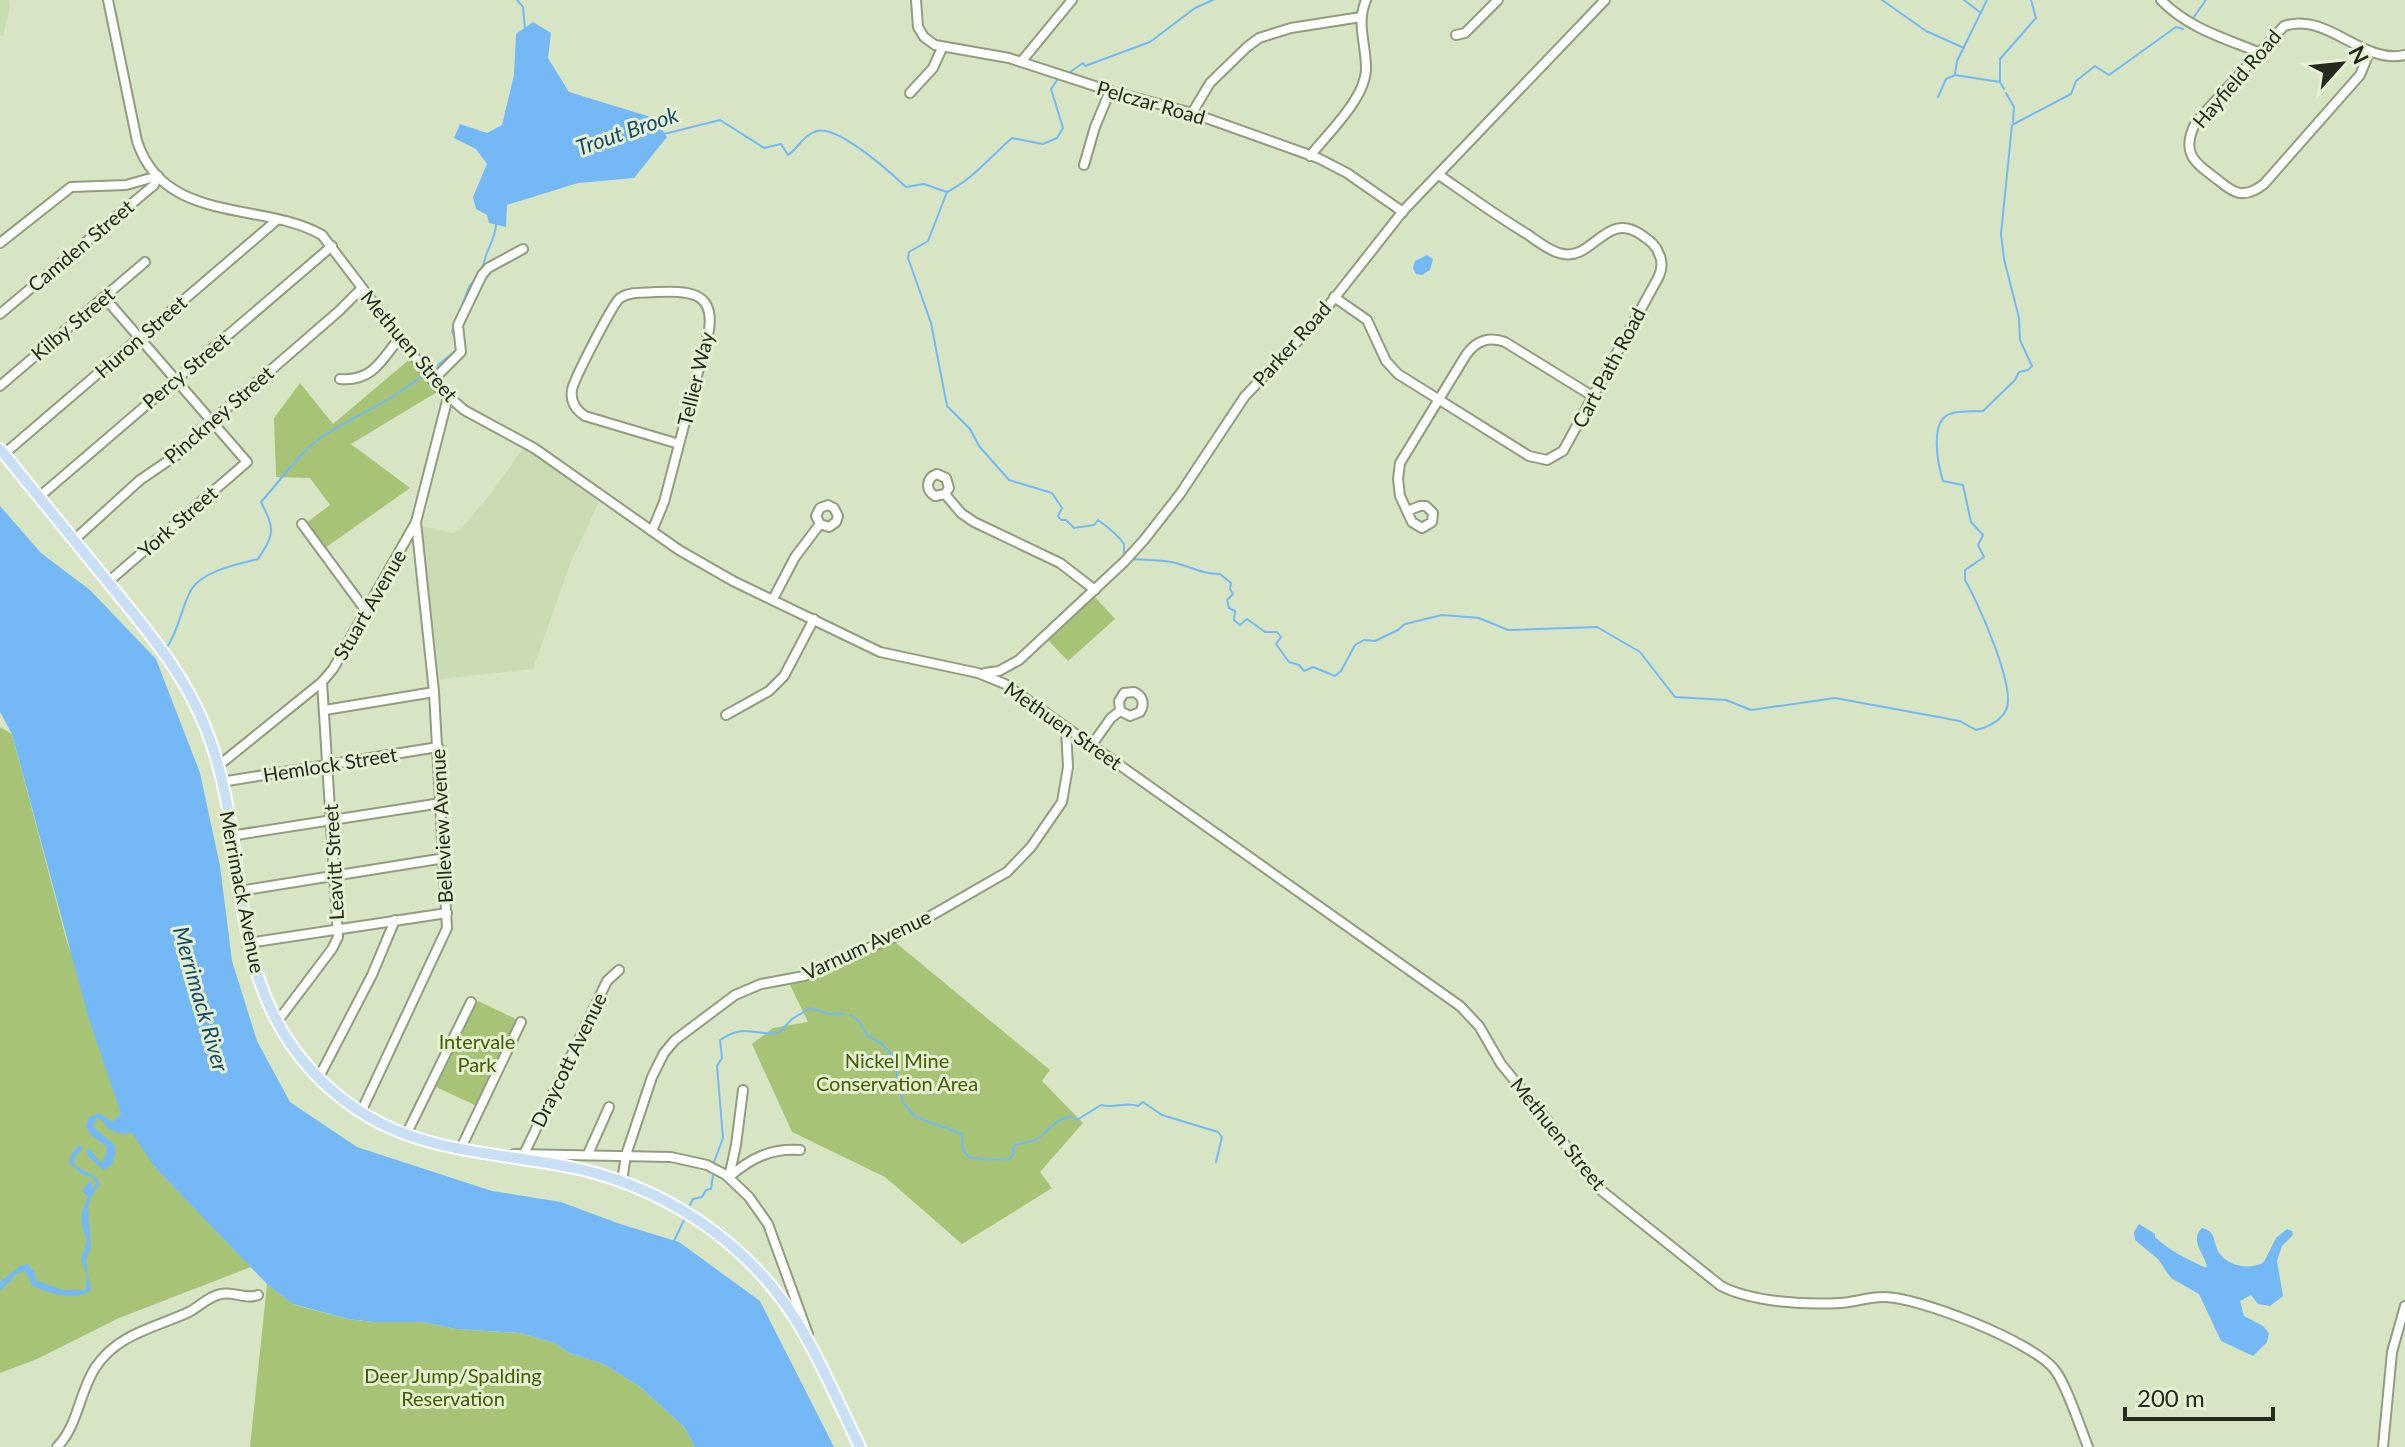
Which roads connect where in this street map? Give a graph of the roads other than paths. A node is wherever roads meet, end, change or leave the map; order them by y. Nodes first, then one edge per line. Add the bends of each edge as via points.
1 (108, 0) edge
2 (916, 0) edge
3 (1072, 0) edge
4 (1366, 0) edge
5 (1498, 0) edge
6 (1605, 0) edge
7 (2161, 0) edge
8 (1361, 17) junction
9 (1456, 35) dead end
10 (942, 48) junction
11 (2370, 51) junction
12 (2258, 52) junction
13 (2405, 55) edge
14 (1021, 62) junction
15 (1110, 91) junction
16 (910, 93) dead end
17 (1192, 113) junction
18 (1310, 156) junction
19 (1084, 165) dead end
20 (1439, 175) junction
21 (158, 176) junction
22 (1403, 212) junction
23 (277, 220) junction
24 (0, 243) edge
25 (332, 246) junction
26 (523, 249) dead end
27 (145, 262) dead end
28 (362, 288) junction
29 (104, 297) junction
30 (1334, 297) junction
31 (0, 314) edge
32 (400, 337) junction
33 (140, 338) junction
34 (340, 379) dead end
35 (176, 380) junction
36 (433, 380) junction
37 (0, 386) edge
38 (448, 397) junction
39 (1594, 397) junction
40 (1439, 399) junction
41 (212, 421) junction
42 (679, 444) junction
43 (2, 452) edge
44 (945, 494) dead end
45 (39, 497) junction
46 (1407, 511) dead end
47 (416, 522) junction
48 (302, 524) dead end
49 (820, 524) dead end
50 (652, 531) junction
51 (74, 540) junction
52 (108, 582) junction
53 (1095, 590) junction
54 (773, 599) junction
55 (366, 611) junction
56 (814, 619) junction
57 (976, 673) junction
58 (322, 682) junction
59 (434, 692) junction
60 (325, 710) junction
61 (1120, 711) dead end
62 (726, 715) dead end
63 (1066, 728) junction
64 (1091, 746) junction
65 (438, 747) junction
66 (329, 765) junction
67 (218, 766) junction
68 (221, 782) junction
69 (441, 803) junction
70 (332, 820) junction
71 (230, 836) junction
72 (445, 858) junction
73 (335, 876) junction
74 (239, 891) junction
75 (447, 913) junction
76 (395, 920) junction
77 (338, 929) junction
78 (248, 943) junction
79 (619, 970) dead end
80 (471, 1002) dead end
81 (277, 1022) junction
82 (521, 1022) dead end
83 (319, 1077) junction
84 (743, 1090) dead end
85 (609, 1107) dead end
86 (361, 1112) junction
87 (406, 1135) junction
88 (460, 1150) junction
89 (800, 1150) dead end
90 (524, 1154) junction
91 (588, 1154) junction
92 (493, 1155) junction
93 (626, 1155) junction
94 (729, 1177) junction
95 (622, 1181) junction
96 (258, 1295) dead end
97 (2405, 1306) edge
98 (820, 1366) junction
99 (57, 1447) edge
100 (860, 1447) edge
101 (2088, 1447) edge
102 (2383, 1447) edge

1 - 21 street, Methuen Street via 137,141
2 - 10 street via 921,33
3 - 14 street
4 - 8 street
5 - 9 street via 1465,33
6 - 20 street, Parker Road
7 - 12 street via 2199,29
8 - 17 street via 1259,38 1210,83
8 - 18 street via 1363,87
10 - 14 street, Pelczar Road
10 - 16 street via 933,68
11 - 12 street, Hayfield Road via 2316,26 2295,23 2284,26
11 - 12 street, Hayfield Road via 2360,75 2264,184 2241,193 2197,165 2188,147 2196,122
11 - 13 street, Hayfield Road
14 - 15 street, Pelczar Road
15 - 17 street, Pelczar Road
15 - 19 street
17 - 18 street, Pelczar Road
18 - 22 street, Pelczar Road via 1338,168
20 - 22 street, Parker Road
20 - 39 street, Cart Path Road via 1557,253 1576,254 1620,228 1634,230 1656,247 1660,274
21 - 23 street, Methuen Street via 200,202
21 - 24 street via 126,185 71,187
21 - 31 street, Camden Street via 154,185
22 - 30 street, Parker Road
23 - 25 street, Methuen Street via 308,228
23 - 33 street, Huron Street
25 - 28 street, Methuen Street
25 - 35 street, Percy Street
26 - 36 street via 482,275 458,325 461,352
27 - 29 street, Kilby Street
28 - 32 street, Methuen Street
28 - 41 street, Pinckney Street
29 - 33 street
29 - 37 street, Kilby Street
30 - 40 street, Cart Path Road via 1367,320 1393,370
30 - 53 street, Parker Road via 1245,396 1162,517
32 - 34 street via 371,371 356,380
32 - 36 street, Methuen Street
33 - 35 street
33 - 43 street, Huron Street
35 - 41 street
35 - 45 street, Percy Street
36 - 38 street, Methuen Street
38 - 47 street, Stuart Avenue
38 - 50 street, Methuen Street via 534,448
39 - 40 street via 1493,339 1469,351
39 - 40 street, Cart Path Road via 1563,451 1543,460
40 - 46 street via 1400,463 1398,484
41 - 51 street, Pinckney Street via 187,448 140,480
41 - 52 street, York Street via 247,462
42 - 42 street, Tellier Way via 709,312 697,295 687,292 627,295 614,304 576,378 573,402 585,416
42 - 50 street, Tellier Way
43 - 45 main road, Merrimack Avenue
44 - 53 street via 966,517 1067,567
45 - 51 main road, Merrimack Avenue
47 - 55 street, Stuart Avenue
47 - 59 street, Belleview Avenue
48 - 55 street
49 - 54 street
50 - 54 street, Methuen Street via 694,560
51 - 52 main road, Merrimack Avenue
52 - 67 main road, Merrimack Avenue via 168,656 196,705
53 - 57 street, Parker Road via 1011,665
54 - 56 street, Methuen Street
55 - 58 street, Stuart Avenue
56 - 57 street, Methuen Street via 880,652
56 - 62 street via 784,676 769,691
57 - 63 street, Methuen Street via 1005,684
58 - 60 street, Leavitt Street
58 - 67 street, Stuart Avenue
59 - 60 street
59 - 65 street, Belleview Avenue
60 - 66 street, Leavitt Street
61 - 64 street
63 - 64 street, Methuen Street
63 - 93 street, Varnum Avenue via 1068,767 1062,802 1014,866 894,937 812,973 761,984 724,1003 664,1053
64 - 101 street, Methuen Street via 1460,1006 1592,1182 1711,1279 1740,1294 1775,1300 1840,1303 1885,1297 1927,1305 2021,1345 2057,1372
65 - 66 street, Hemlock Street
65 - 69 street, Belleview Avenue
66 - 68 street, Hemlock Street
66 - 70 street, Leavitt Street
67 - 68 main road, Merrimack Avenue
68 - 71 main road, Merrimack Avenue
69 - 70 street
69 - 72 street, Belleview Avenue
70 - 71 street
70 - 73 street, Leavitt Street
71 - 74 main road, Merrimack Avenue
72 - 73 street
72 - 75 street, Belleview Avenue
73 - 74 street
73 - 77 street, Leavitt Street
74 - 78 main road, Merrimack Avenue
75 - 76 street
75 - 86 street, Belleview Avenue via 443,939
76 - 77 street
76 - 83 street
77 - 78 street
77 - 81 street, Leavitt Street via 332,949
78 - 81 main road, Merrimack Avenue
79 - 90 street, Draycott Avenue via 607,981
80 - 87 street
81 - 83 main road, Merrimack Avenue
82 - 88 street
83 - 86 main road, Merrimack Avenue
84 - 94 street
85 - 91 street
86 - 87 main road, Merrimack Avenue
87 - 88 main road, Merrimack Avenue
88 - 92 main road, Merrimack Avenue
89 - 94 street via 766,1153
90 - 91 street
90 - 92 street
91 - 93 street
92 - 95 main road, Merrimack Avenue
93 - 94 street via 690,1160
93 - 95 street, Varnum Avenue
94 - 98 street via 768,1224
95 - 98 main road, Merrimack Avenue via 688,1213 736,1249 780,1296
96 - 99 street via 217,1294 109,1349
97 - 102 street via 2392,1352
98 - 100 main road, Merrimack Avenue

